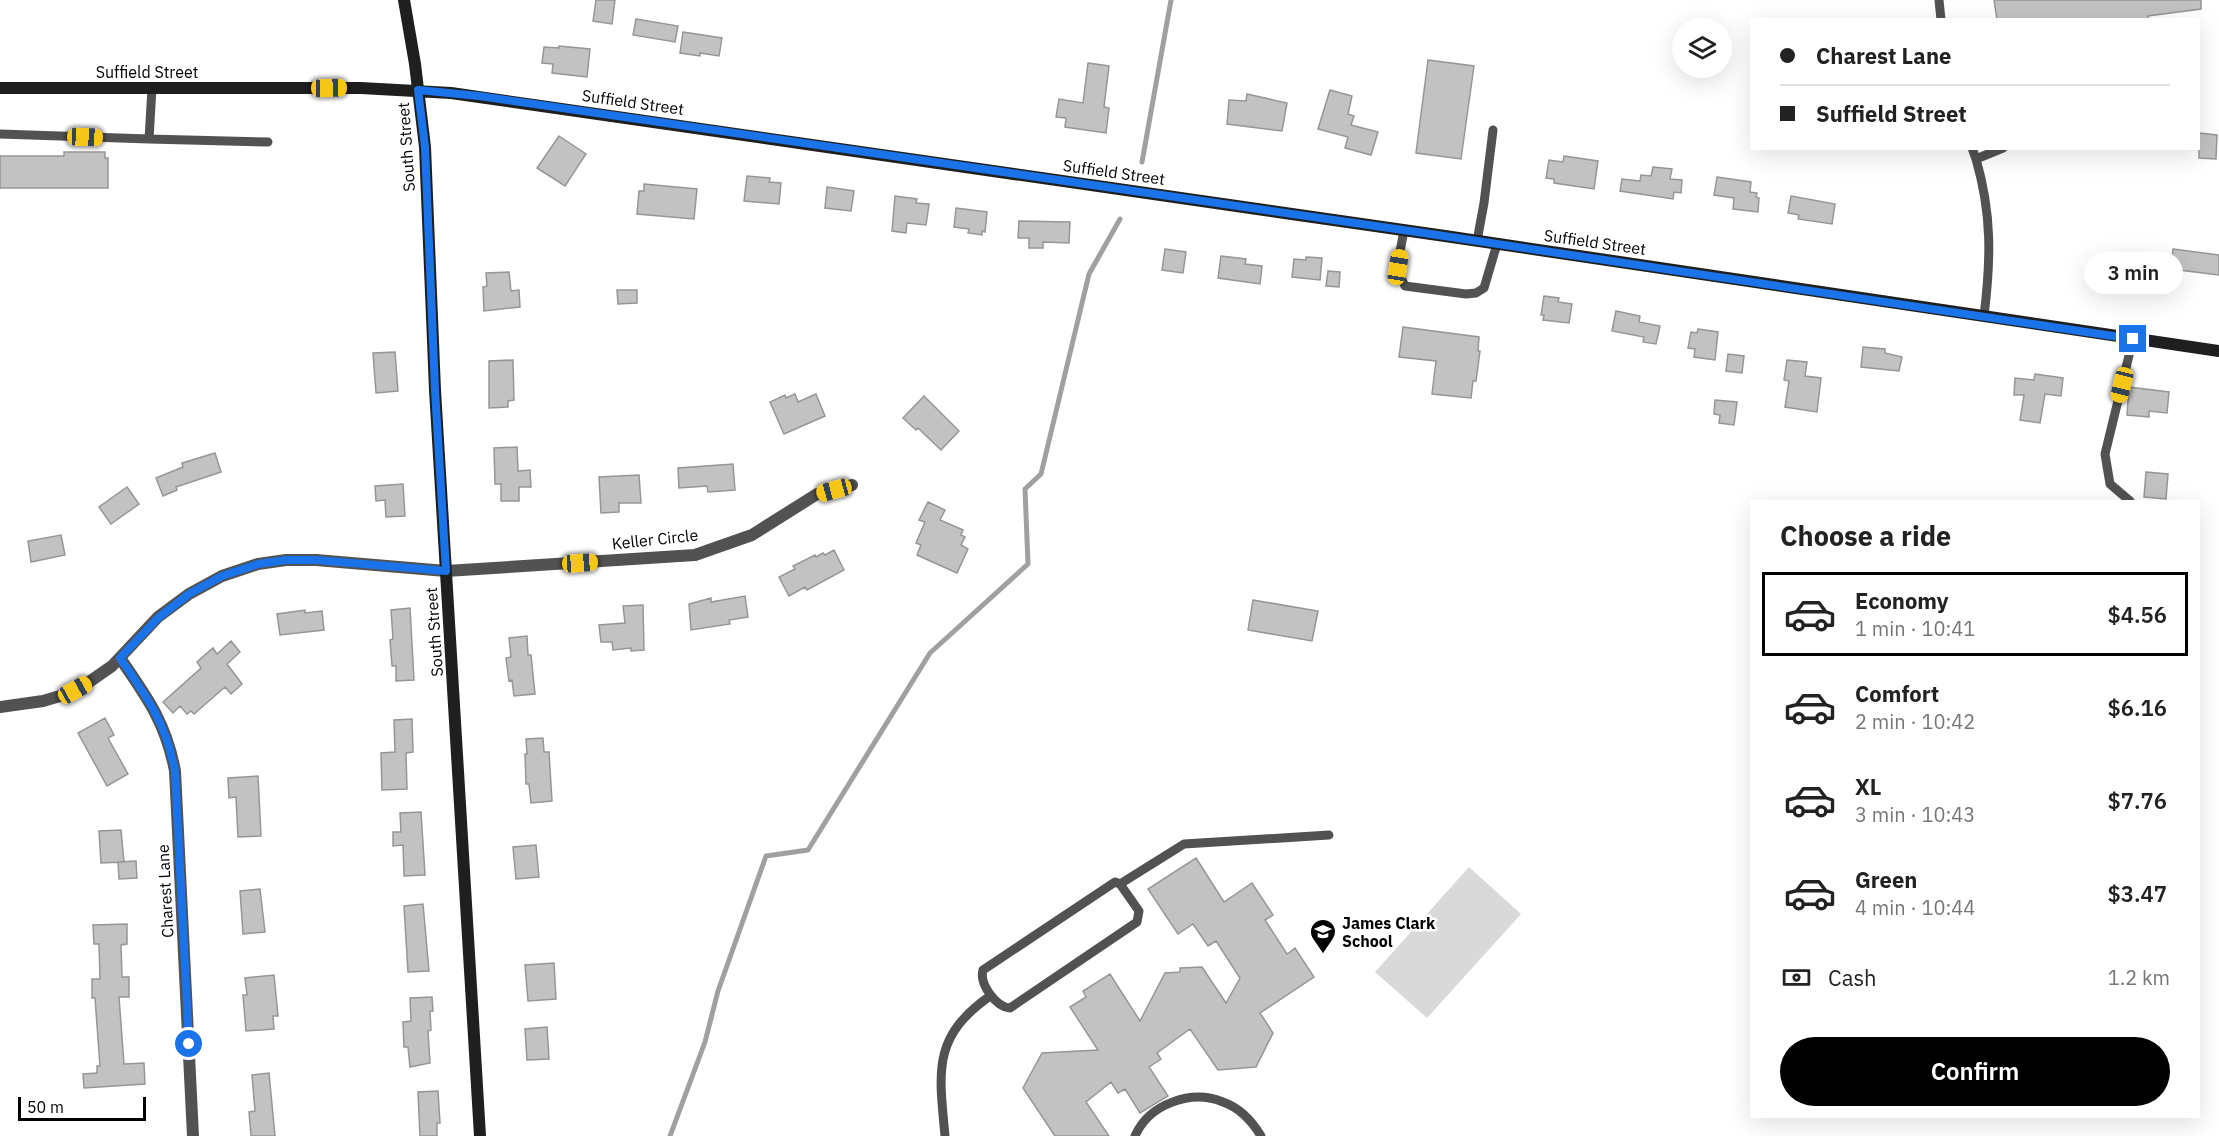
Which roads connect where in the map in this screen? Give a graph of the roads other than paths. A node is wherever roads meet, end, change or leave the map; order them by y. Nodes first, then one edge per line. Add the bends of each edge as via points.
1 (404, 0) edge
2 (1939, 0) edge
3 (1941, 18) edge
4 (0, 88) edge
5 (152, 88) junction
6 (418, 90) junction
7 (1493, 130) dead end
8 (0, 134) edge
9 (149, 139) junction
10 (268, 142) dead end
11 (1973, 150) edge
12 (1998, 150) edge
13 (1976, 159) junction
14 (1404, 230) junction
15 (1477, 241) junction
16 (1497, 244) junction
17 (1984, 316) junction
18 (2133, 339) junction
19 (2219, 351) edge
20 (852, 485) dead end
21 (2129, 500) edge
22 (446, 571) junction
23 (120, 658) junction
24 (0, 707) edge
25 (1329, 835) dead end
26 (1120, 884) junction
27 (990, 996) junction
28 (193, 1136) edge
29 (480, 1136) edge
30 (945, 1136) edge
31 (1135, 1136) edge
32 (1261, 1136) edge

1 - 6 main road, South Street
2 - 3 lane
4 - 5 main road, Suffield Street
5 - 6 main road, Suffield Street
5 - 9 lane
6 - 14 main road, Suffield Street
6 - 22 main road, South Street via 425,147
7 - 15 lane
8 - 9 lane
9 - 10 lane
11 - 13 lane
12 - 13 lane
13 - 17 lane via 1990,224
14 - 15 main road, Suffield Street
14 - 16 lane via 1398,267 1405,286 1476,293 1484,288
15 - 16 main road, Suffield Street
16 - 17 main road, Suffield Street
17 - 18 main road, Suffield Street
18 - 19 main road, Suffield Street
18 - 21 lane via 2105,453 2110,484
20 - 22 street, Keller Circle via 817,494 752,536 695,555
22 - 23 street, Keller Circle via 316,560 258,564 222,576 189,594 158,618
22 - 29 main road, South Street
23 - 24 street, Keller Circle via 89,682 60,696
23 - 28 street, Charest Lane via 165,730 175,771
25 - 26 lane via 1184,844
26 - 27 lane via 1115,882 983,970
26 - 27 lane via 1138,911 1137,922 1010,1008
27 - 30 lane via 958,1024 945,1049 941,1069
31 - 32 lane via 1141,1124 1160,1108 1197,1098 1215,1099 1233,1107 1249,1119

